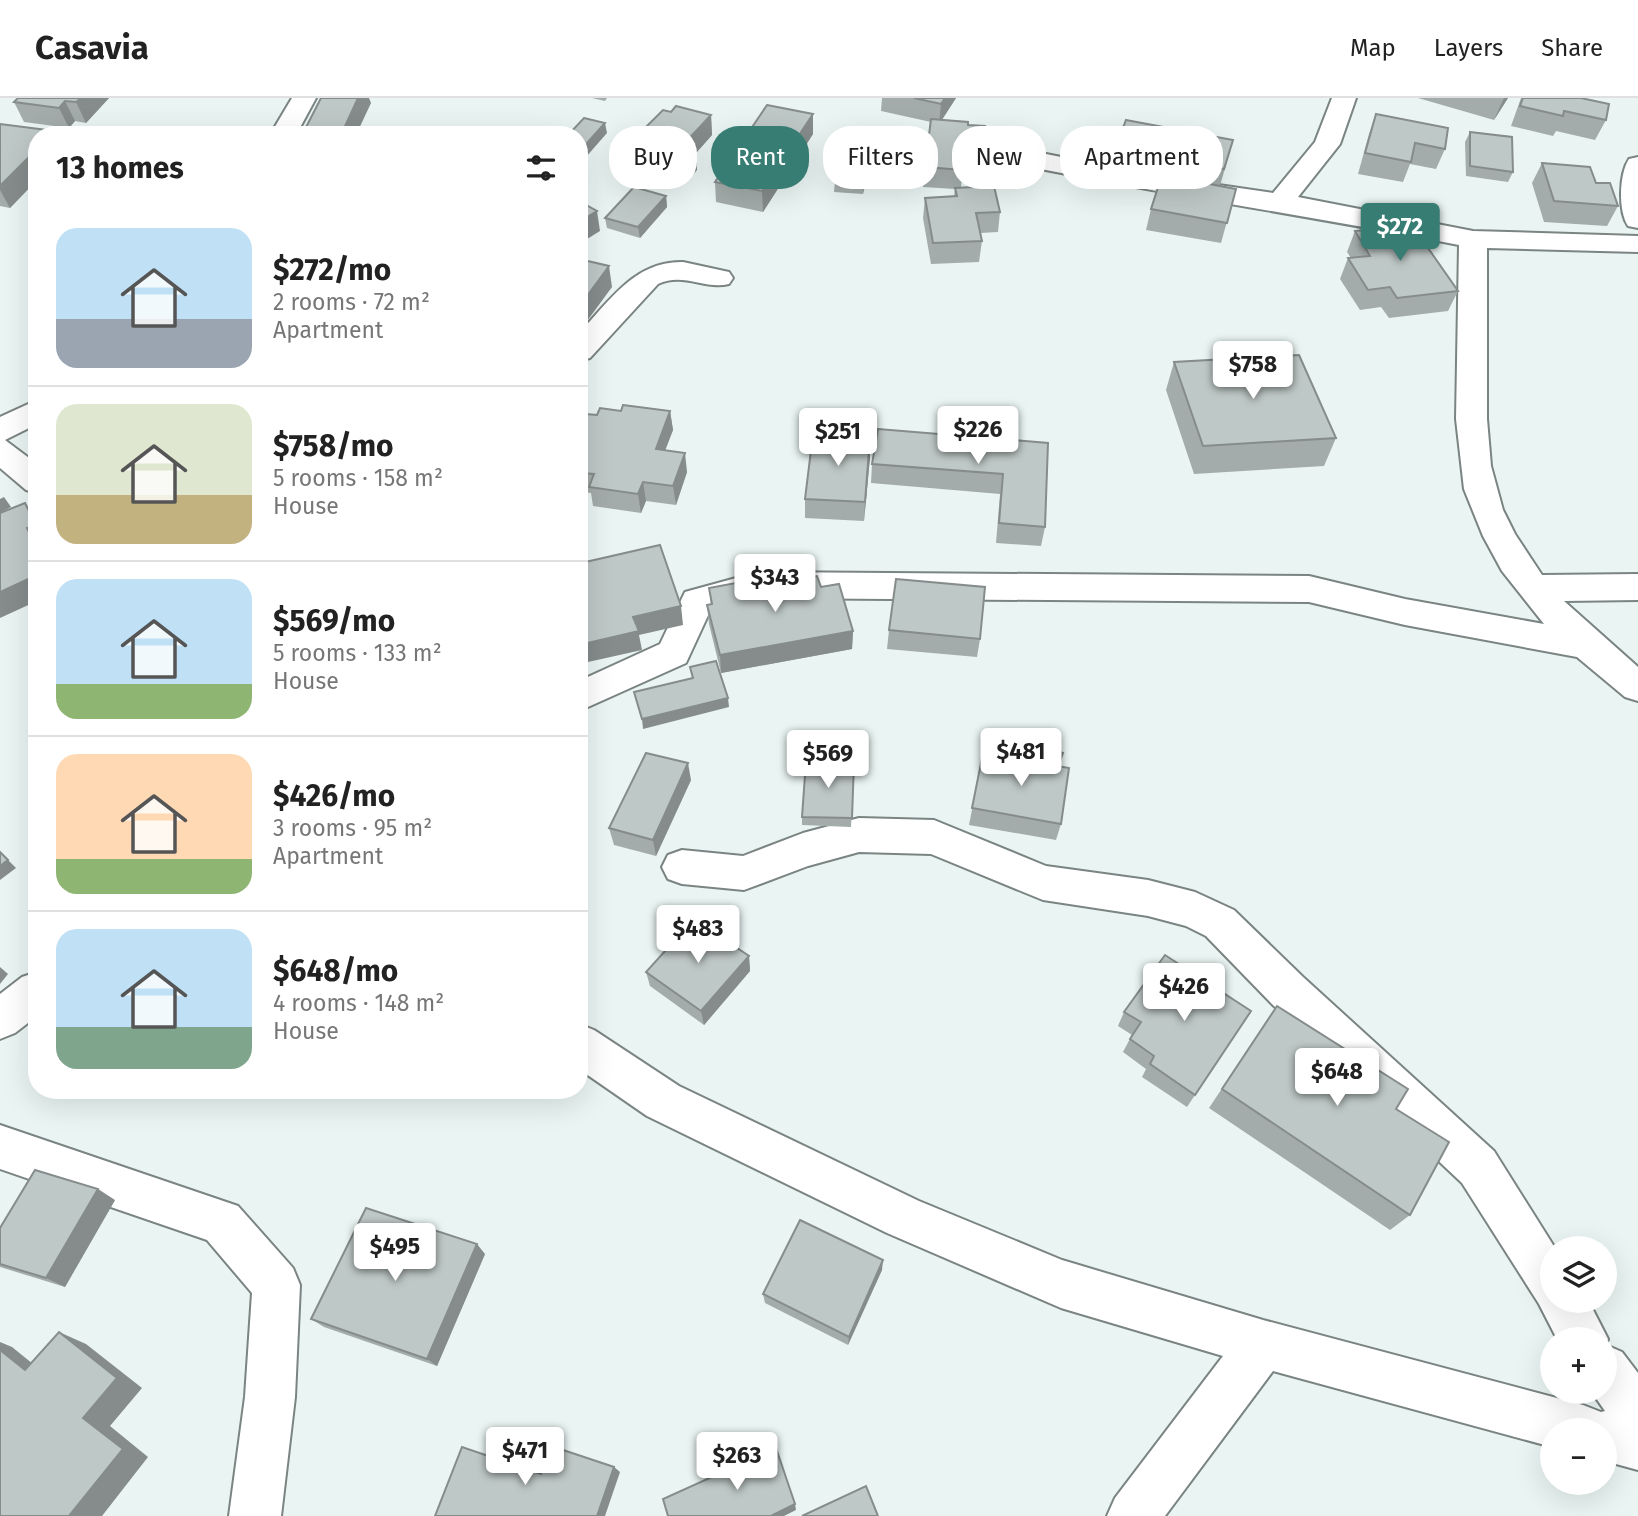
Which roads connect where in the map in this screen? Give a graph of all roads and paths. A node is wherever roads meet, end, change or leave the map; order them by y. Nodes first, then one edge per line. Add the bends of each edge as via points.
1 (1344, 98) edge
2 (298, 99) edge
3 (288, 126) edge
4 (1046, 162) edge
5 (1638, 165) edge
6 (1280, 202) junction
7 (1638, 220) edge
8 (1472, 239) junction
9 (1638, 244) edge
10 (719, 278) dead end
11 (588, 341) edge
12 (28, 415) edge
13 (0, 431) edge
14 (0, 450) edge
15 (28, 474) edge
16 (1638, 587) edge
17 (1535, 588) junction
18 (1584, 645) junction
19 (1638, 687) edge
20 (588, 693) edge
21 (682, 867) dead end
22 (28, 998) edge
23 (0, 1019) edge
24 (588, 1050) edge
25 (0, 1147) edge
26 (1540, 1267) edge
27 (1263, 1343) junction
28 (1617, 1386) edge
29 (1638, 1416) edge
30 (1540, 1418) edge
31 (1617, 1439) edge
32 (1638, 1445) edge
33 (255, 1516) edge
34 (1133, 1516) edge

1 - 6 street via 1327,144
2 - 3 street
4 - 6 street
5 - 7 street
6 - 8 street
8 - 9 street
8 - 17 street via 1471,404 1476,460 1486,509
10 - 11 street via 675,268 660,271
12 - 13 street
14 - 15 street
16 - 17 street
17 - 18 street
18 - 19 street
18 - 20 street via 1308,589 758,585 696,601 673,653
21 - 26 street via 744,873 859,835 934,837 1043,883 1148,898 1195,910 1220,923 1478,1167
22 - 23 street
24 - 27 street via 663,1101 903,1217 1060,1284
25 - 33 street via 222,1222 276,1285 270,1397
27 - 30 street
27 - 34 street
28 - 29 street
31 - 32 street

